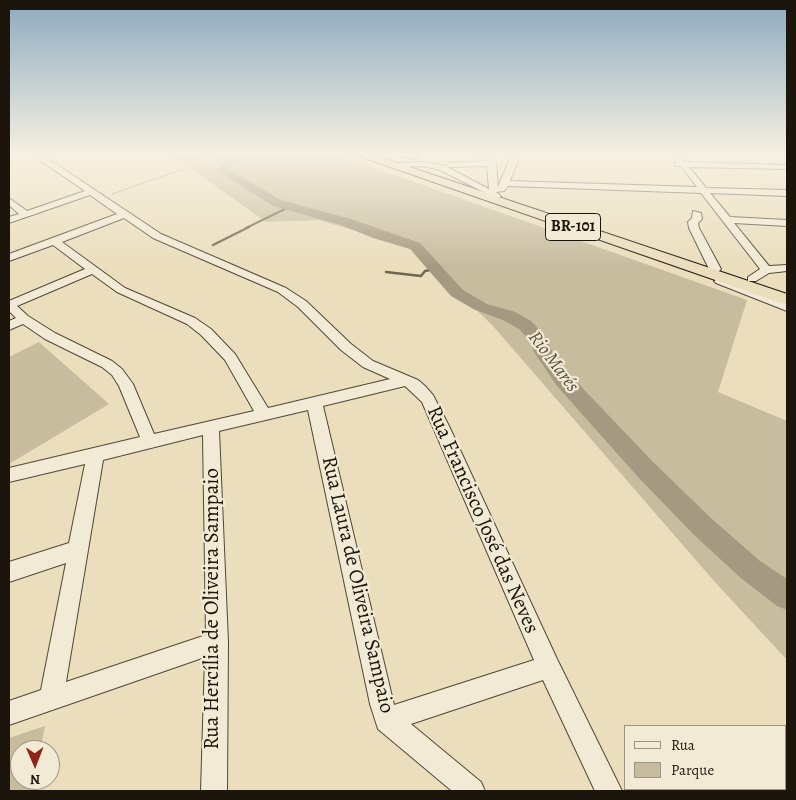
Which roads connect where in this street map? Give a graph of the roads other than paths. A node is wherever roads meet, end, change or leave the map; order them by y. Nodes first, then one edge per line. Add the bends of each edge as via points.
1 (90, 191) edge
2 (468, 191) edge
3 (491, 191) edge
4 (492, 191) edge
5 (704, 191) edge
6 (752, 191) edge
7 (496, 193) junction
8 (787, 193) edge
9 (95, 195) junction
10 (9, 201) edge
11 (696, 213) dead end
12 (26, 214) junction
13 (125, 214) junction
14 (9, 220) edge
15 (726, 220) junction
16 (787, 223) edge
17 (54, 242) junction
18 (659, 256) junction
19 (9, 258) edge
20 (787, 268) edge
21 (93, 269) junction
22 (715, 269) junction
23 (766, 270) junction
24 (752, 279) junction
25 (787, 292) edge
26 (787, 300) edge
27 (9, 305) edge
28 (787, 307) edge
29 (24, 319) junction
30 (9, 326) edge
31 (404, 381) junction
32 (314, 402) junction
33 (263, 413) junction
34 (211, 426) junction
35 (149, 441) junction
36 (95, 455) junction
37 (9, 475) edge
38 (79, 549) junction
39 (9, 572) edge
40 (217, 642) junction
41 (549, 667) junction
42 (50, 698) junction
43 (9, 713) edge
44 (387, 720) junction
45 (214, 791) edge
46 (472, 791) edge
47 (609, 791) edge

1 - 9 street, Rua Francisco José das Neves
2 - 18 highway, BR-101
3 - 7 highway, BR-101
4 - 7 street
5 - 15 street
6 - 8 street
7 - 22 highway, BR-101
9 - 12 street
9 - 13 street, Rua Francisco José das Neves
10 - 12 street
11 - 22 street via 694,228
12 - 14 street
13 - 17 street
13 - 31 street, Rua Francisco José das Neves via 157,236 282,290 368,364
15 - 16 street
15 - 23 street
17 - 19 street
17 - 21 street
18 - 26 highway, BR-101
18 - 28 street
20 - 23 street
21 - 27 street
21 - 33 street via 122,290 190,321 206,332 230,358
22 - 24 highway, BR-101
23 - 24 street
24 - 25 highway, BR-101
27 - 29 street
29 - 30 street
29 - 35 street via 117,372 126,384
31 - 32 street
31 - 41 street, Rua Francisco José das Neves via 413,384 428,399
32 - 33 street
32 - 44 street, Rua Laura de Oliveira Sampaio
33 - 34 street
34 - 35 street
34 - 40 street, Rua Hercília de Oliveira Sampaio
35 - 36 street
36 - 37 street
36 - 38 street
38 - 39 street
38 - 42 street
40 - 42 street
40 - 45 street, Rua Hercília de Oliveira Sampaio
41 - 44 street
41 - 47 street, Rua Francisco José das Neves
42 - 43 street
44 - 46 street, Rua Laura de Oliveira Sampaio

